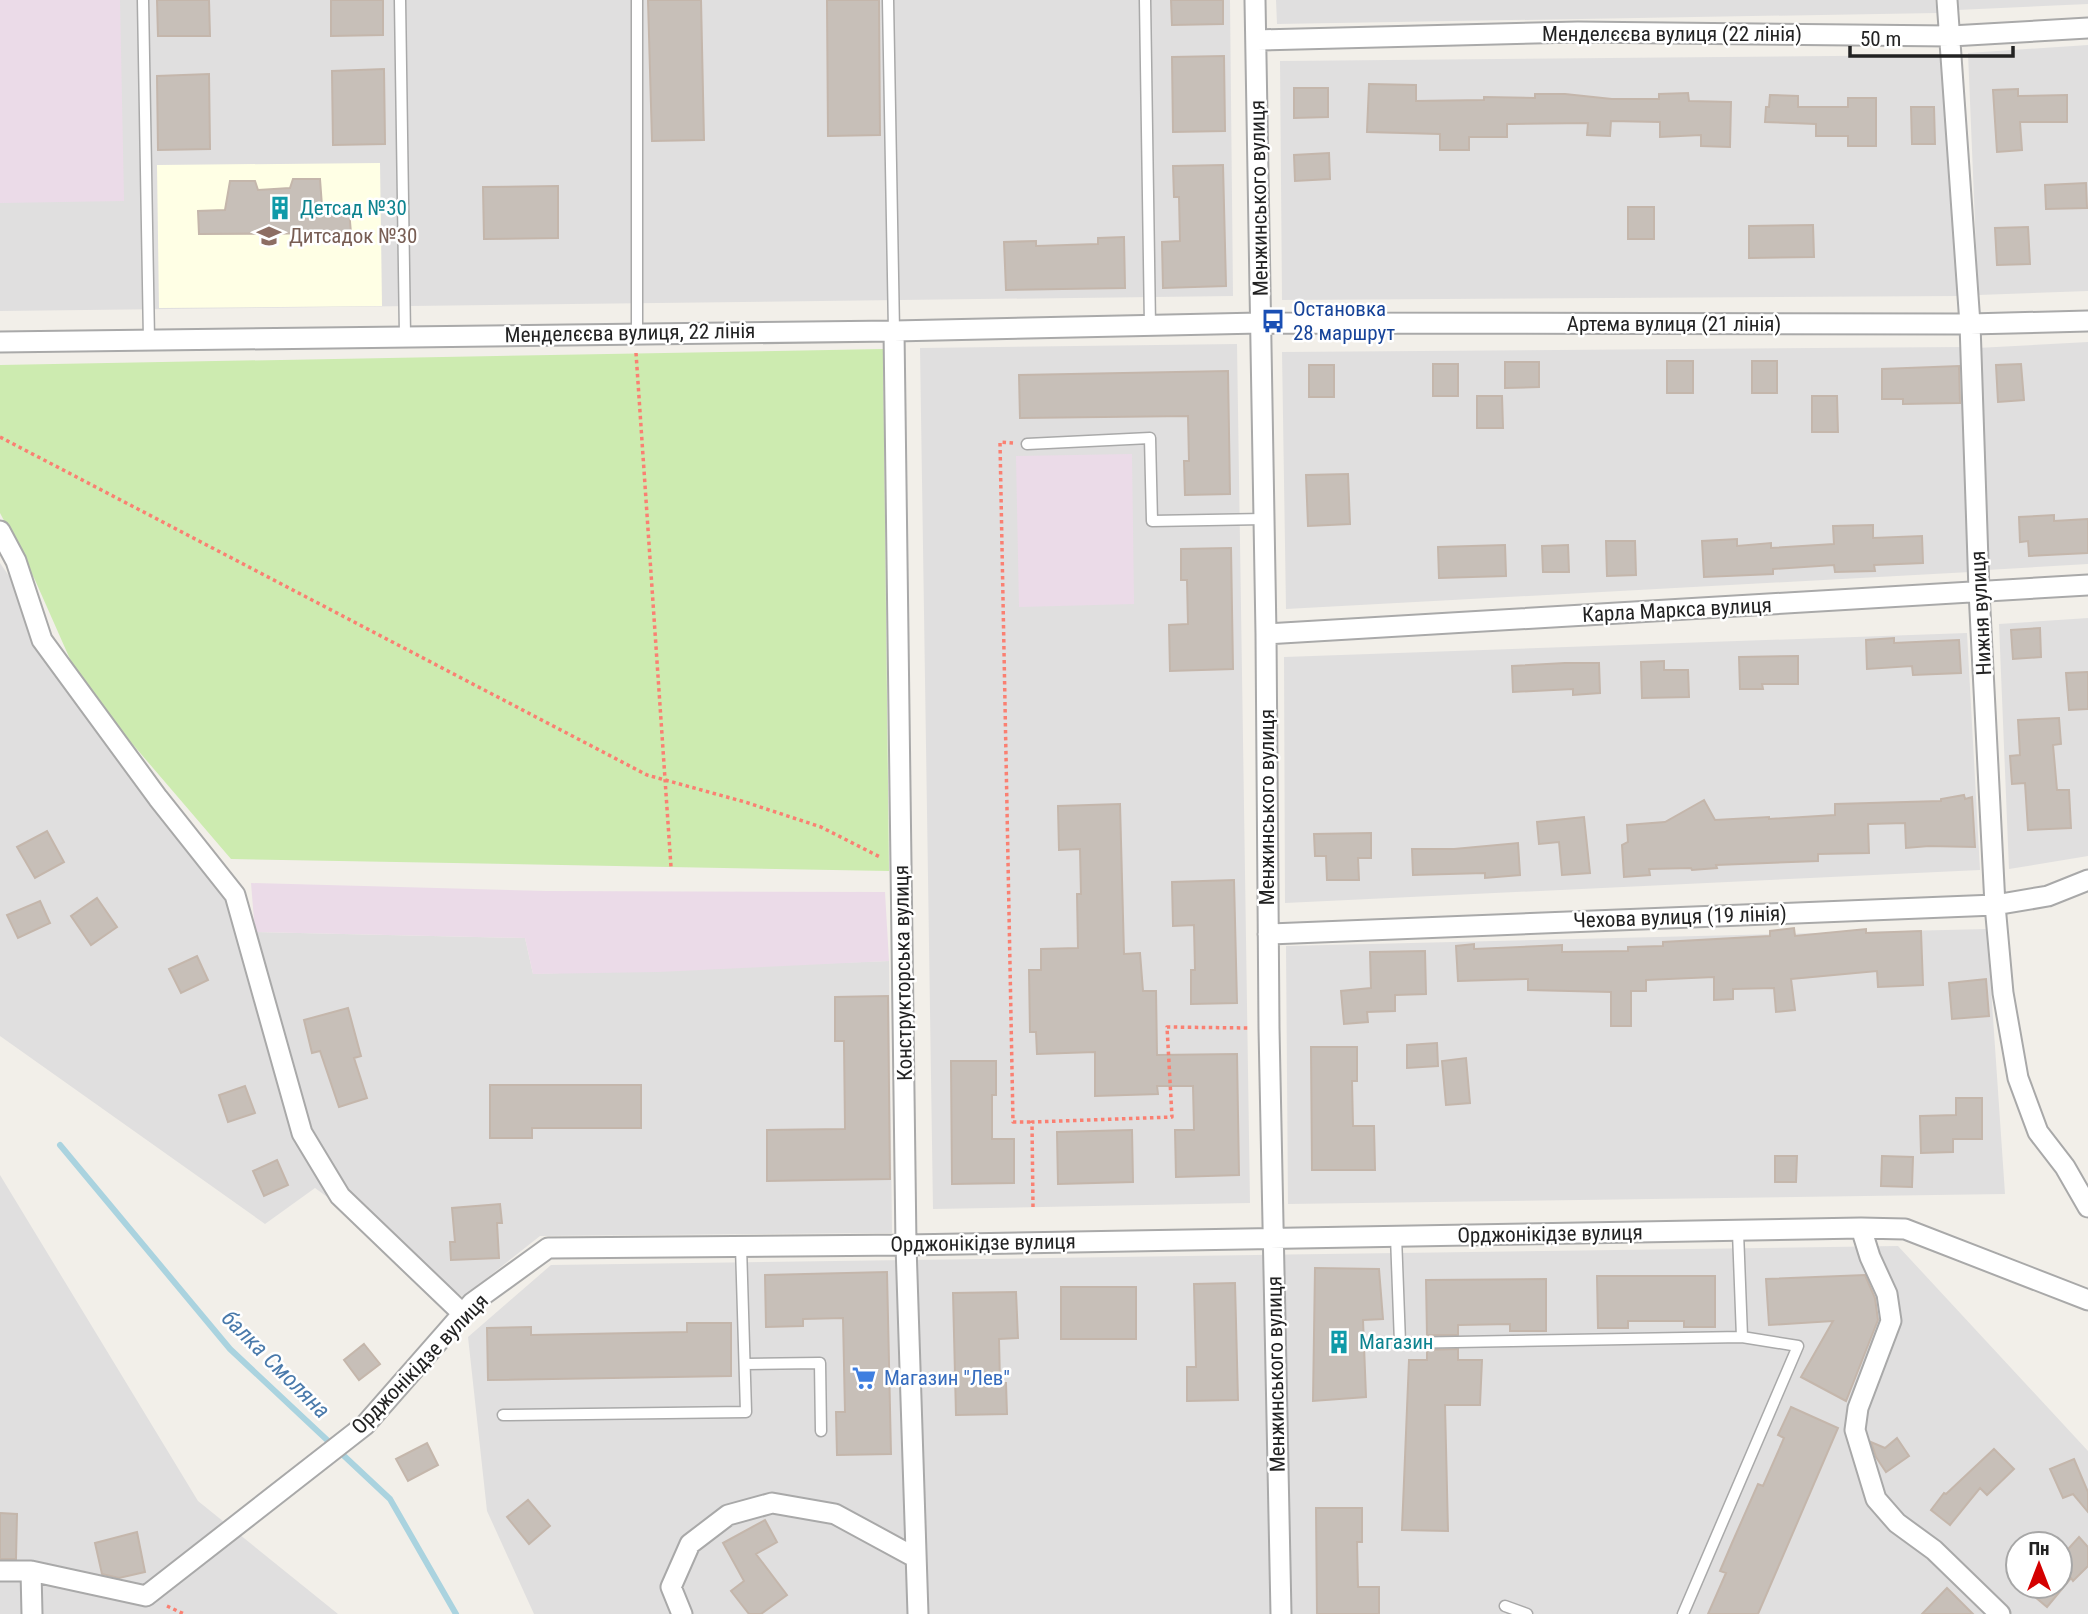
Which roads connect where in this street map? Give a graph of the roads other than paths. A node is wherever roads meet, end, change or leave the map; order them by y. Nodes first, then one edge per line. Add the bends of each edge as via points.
1 (143, 0) edge
2 (400, 0) edge
3 (637, 0) edge
4 (888, 0) edge
5 (1145, 0) edge
6 (1255, 0) edge
7 (1947, 0) edge
8 (2088, 28) edge
9 (1951, 36) junction
10 (1256, 40) junction
11 (2088, 321) edge
12 (1260, 323) junction
13 (1970, 324) junction
14 (1150, 326) junction
15 (894, 331) junction
16 (637, 333) junction
17 (405, 336) junction
18 (149, 340) junction
19 (0, 342) edge
20 (1027, 443) road end
21 (1264, 519) junction
22 (0, 531) edge
23 (2088, 585) edge
24 (1979, 591) junction
25 (1266, 634) junction
26 (2088, 880) edge
27 (1995, 905) junction
28 (1268, 933) junction
29 (2088, 1207) edge
30 (1861, 1228) junction
31 (1738, 1232) junction
32 (1396, 1236) junction
33 (1273, 1239) junction
34 (906, 1245) junction
35 (741, 1246) junction
36 (2088, 1300) edge
37 (463, 1314) junction
38 (1742, 1337) junction
39 (745, 1364) junction
40 (503, 1415) dead end
41 (821, 1431) dead end
42 (916, 1558) junction
43 (0, 1571) edge
44 (31, 1571) junction
45 (1505, 1606) dead end
46 (32, 1614) edge
47 (682, 1614) edge
48 (918, 1614) edge
49 (1281, 1614) edge
50 (1527, 1614) edge
51 (1683, 1614) edge
52 (2000, 1614) edge

1 - 18 lane
2 - 17 lane
3 - 16 lane
4 - 15 lane
5 - 14 lane
6 - 10 street, Менжинського вулиця
7 - 9 street, Нижня вулиця
8 - 9 street, Менделєєва вулиця (22 лiнiя)
9 - 10 street, Менделєєва вулиця (22 лiнiя) via 1578,32
9 - 13 street, Нижня вулиця
10 - 12 street, Менжинського вулиця
11 - 13 street, Артема вулиця (21 лiнiя)
12 - 13 street, Артема вулиця (21 лiнiя)
12 - 14 street, Менделєєва вулиця, 22 лінія
12 - 21 street, Менжинського вулиця
13 - 24 street, Нижня вулиця
14 - 15 street, Менделєєва вулиця, 22 лінія
15 - 16 street, Менделєєва вулиця, 22 лінія
15 - 34 street, Конструкторська вулиця
16 - 17 street, Менделєєва вулиця, 22 лінія
17 - 18 street, Менделєєва вулиця, 22 лінія
18 - 19 street, Менделєєва вулиця, 22 лінія
20 - 21 lane via 1150,438 1152,521
21 - 25 street, Менжинського вулиця
22 - 37 street via 16,561 42,640 235,895 302,1133 340,1196
23 - 24 street, Карла Маркса вулиця
24 - 25 street, Карла Маркса вулиця
24 - 27 street, Нижня вулиця
25 - 28 street, Менжинського вулиця
26 - 27 street, Чехова вулиця (19 лiнiя) via 2048,896
27 - 28 street, Чехова вулиця (19 лiнiя)
27 - 29 street, Нижня вулиця via 2003,993 2018,1078 2038,1132
28 - 33 street, Менжинського вулиця
30 - 31 street, Орджонікідзе вулиця
30 - 36 street, Орджонікідзе вулиця via 1905,1229
30 - 52 street via 1887,1294 1891,1321 1855,1430 1877,1499 1897,1523 1934,1550
31 - 32 street, Орджонікідзе вулиця
31 - 38 lane
32 - 33 street, Орджонікідзе вулиця
32 - 38 lane via 1400,1342
33 - 34 street, Орджонікідзе вулиця
33 - 49 street, Менжинського вулиця
34 - 35 street, Орджонікідзе вулиця
34 - 42 street, Конструкторська вулиця
35 - 37 street, Орджонікідзе вулиця via 548,1248
35 - 39 lane
37 - 44 street, Орджонікідзе вулиця via 365,1425 146,1596
38 - 51 lane via 1798,1346
39 - 40 lane via 746,1412
39 - 41 lane via 820,1363
42 - 47 street via 835,1514 772,1503 728,1515 690,1544 671,1587
42 - 48 street, Конструкторська вулиця
43 - 44 street, Орджонікідзе вулиця
44 - 46 street
45 - 50 lane

